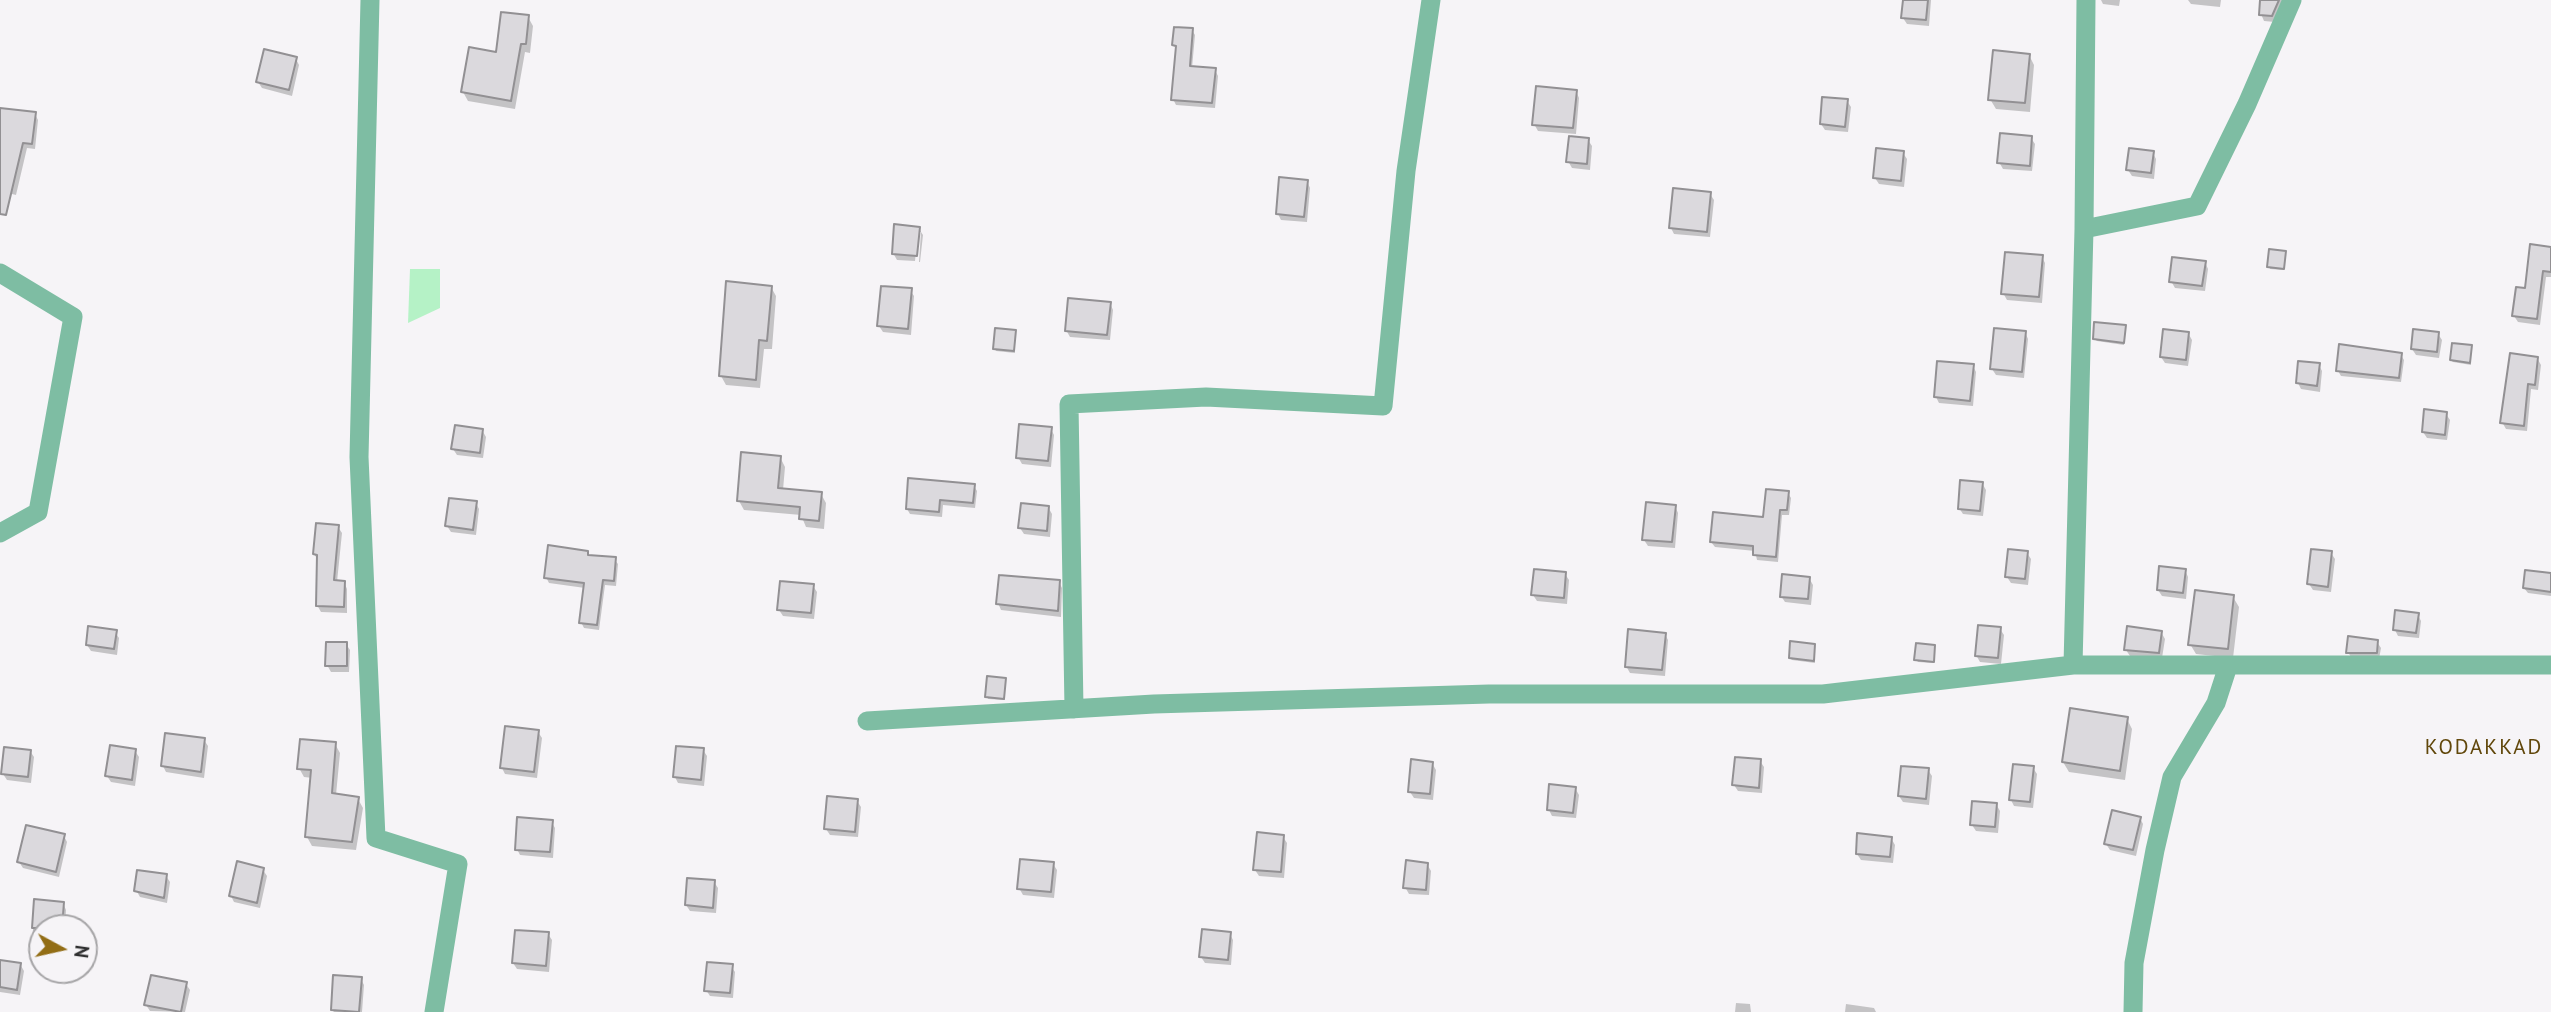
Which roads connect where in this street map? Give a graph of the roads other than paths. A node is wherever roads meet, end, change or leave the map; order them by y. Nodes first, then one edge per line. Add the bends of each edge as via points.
1 (370, 0) edge
2 (1431, 0) edge
3 (2086, 0) edge
4 (2292, 0) edge
5 (2084, 229) junction
6 (0, 273) edge
7 (0, 533) edge
8 (2073, 665) junction
9 (2551, 665) edge
10 (2228, 666) junction
11 (1074, 709) junction
12 (867, 721) dead end
13 (434, 1012) edge
14 (2133, 1012) edge

1 - 13 street via 359,457 376,838 458,864
2 - 11 street via 1406,171 1383,406 1206,397 1069,404
3 - 5 street
4 - 5 street via 2197,206
5 - 8 street
6 - 7 street via 73,317 38,512
8 - 10 street
8 - 11 street via 1824,694 1489,694
9 - 10 street
10 - 14 street via 2216,702 2172,777 2134,963
11 - 12 street

